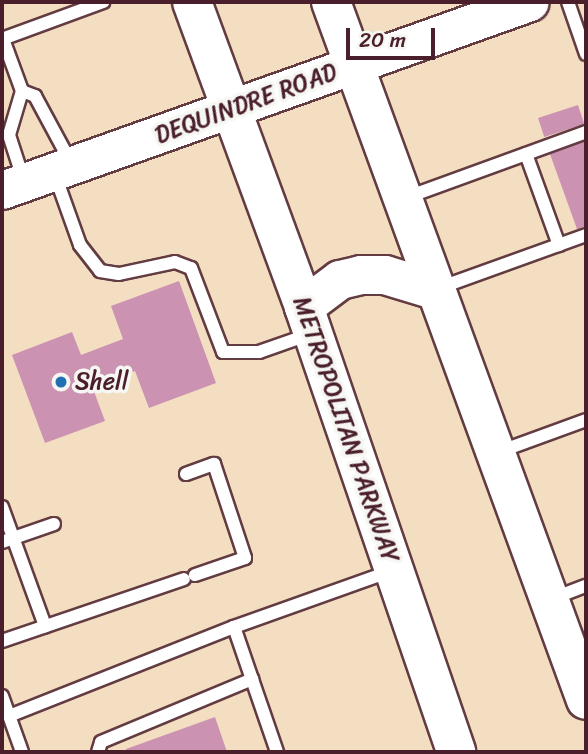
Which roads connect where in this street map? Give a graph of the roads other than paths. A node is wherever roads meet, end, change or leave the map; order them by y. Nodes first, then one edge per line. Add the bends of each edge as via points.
1 (103, 2) edge
2 (192, 2) edge
3 (331, 2) edge
4 (530, 2) edge
5 (568, 2) edge
6 (77, 6) edge
7 (2, 39) edge
8 (586, 54) edge
9 (353, 65) junction
10 (22, 92) junction
11 (231, 110) junction
12 (586, 132) edge
13 (526, 154) junction
14 (38, 177) edge
15 (401, 200) junction
16 (586, 234) edge
17 (559, 244) junction
18 (434, 290) junction
19 (309, 320) junction
20 (586, 420) edge
21 (494, 454) junction
22 (186, 474) dead end
23 (2, 507) edge
24 (54, 524) dead end
25 (7, 540) edge
26 (394, 570) junction
27 (586, 586) edge
28 (550, 600) junction
29 (45, 626) junction
30 (234, 627) junction
31 (2, 641) edge
32 (252, 679) junction
33 (2, 696) edge
34 (586, 700) edge
35 (9, 716) junction
36 (22, 752) edge
37 (98, 752) edge
38 (277, 752) edge
39 (456, 752) edge

1 - 6 lane
2 - 11 main road, METROPOLITAN PARKWAY
3 - 9 main road
4 - 9 main road, DEQUINDRE ROAD
5 - 8 lane
6 - 7 lane
7 - 10 lane
9 - 11 main road, DEQUINDRE ROAD
9 - 15 main road
10 - 14 lane via 9,135
10 - 14 lane via 35,96 41,106
11 - 14 main road, DEQUINDRE ROAD
11 - 19 main road, METROPOLITAN PARKWAY
12 - 13 lane
13 - 15 lane
13 - 17 lane
14 - 19 lane via 100,271 118,274 175,262 191,268 223,352 259,352
15 - 18 main road
16 - 17 lane
17 - 18 lane
18 - 19 main road via 385,275 361,275 340,281
18 - 21 main road
19 - 26 main road, METROPOLITAN PARKWAY
20 - 21 lane
21 - 28 main road
22 - 29 lane via 214,464 245,558
23 - 25 lane
24 - 25 lane
25 - 29 lane
26 - 30 lane
26 - 39 main road, METROPOLITAN PARKWAY
27 - 28 lane
28 - 34 main road
29 - 31 lane
30 - 32 lane
30 - 35 lane
32 - 37 lane via 101,742
32 - 38 lane
33 - 35 lane
35 - 36 lane

